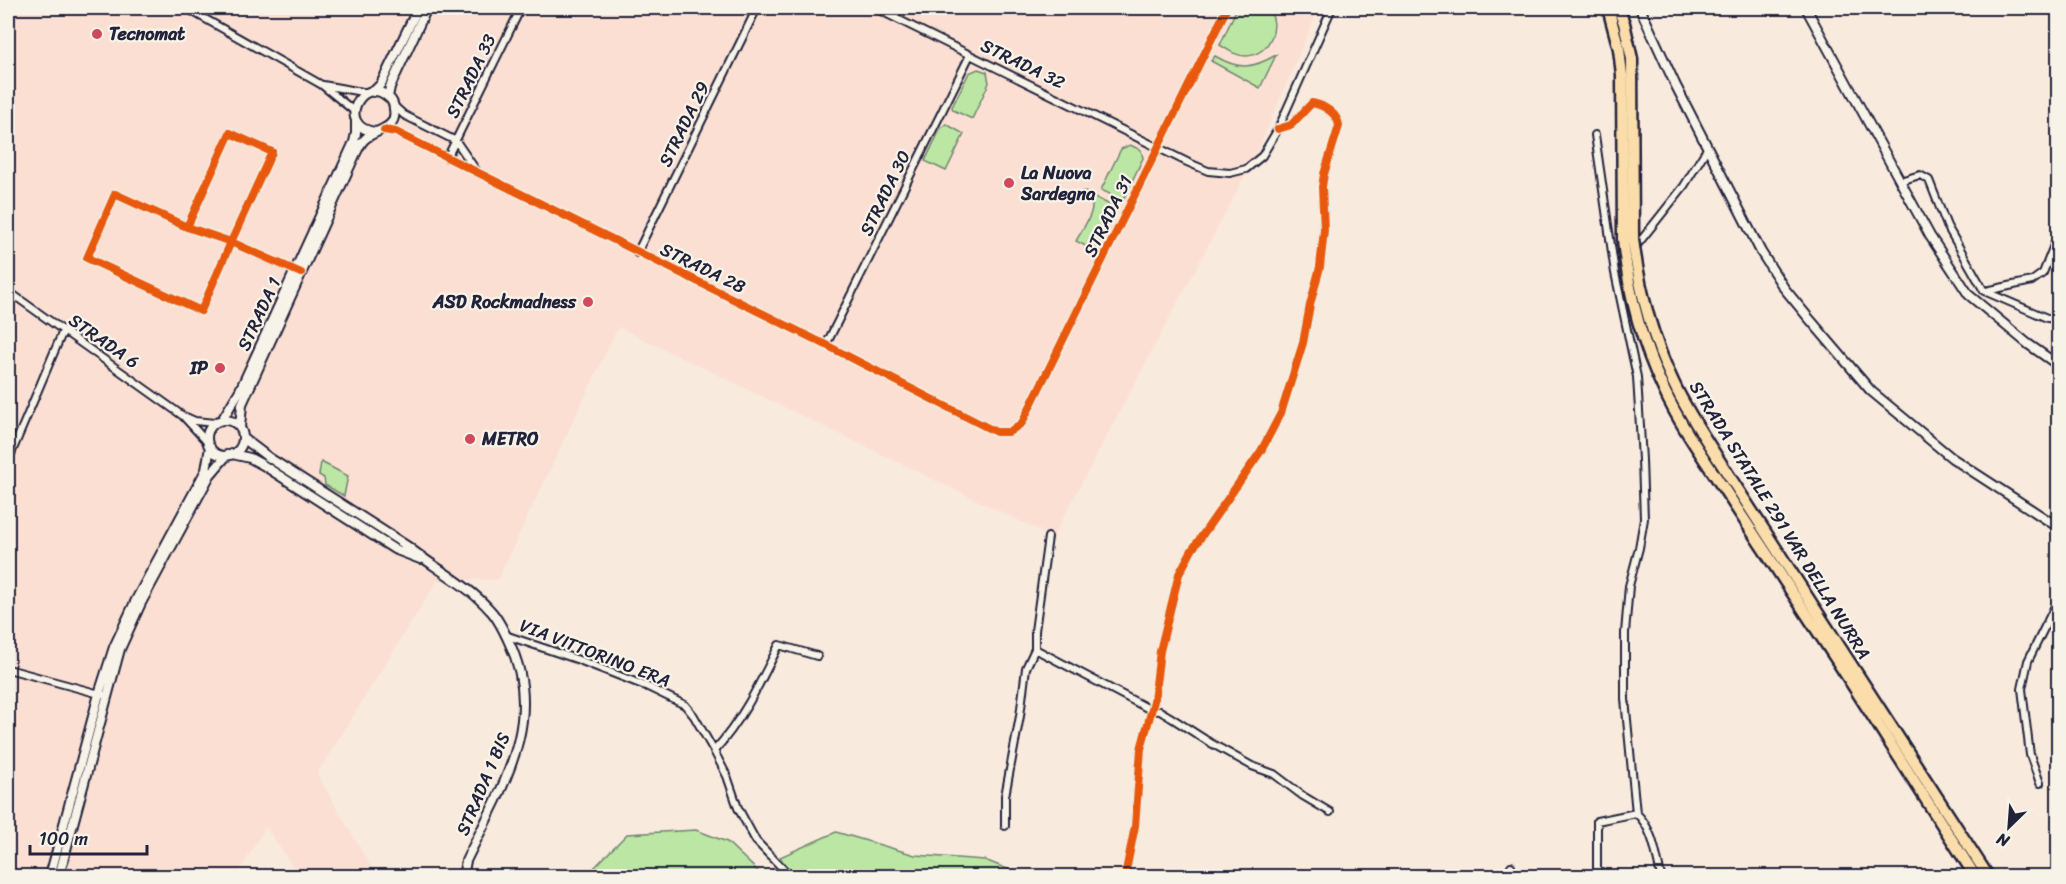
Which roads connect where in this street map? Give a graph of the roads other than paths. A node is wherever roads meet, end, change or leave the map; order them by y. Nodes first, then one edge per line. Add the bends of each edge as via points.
1 (186, 8) edge
2 (418, 8) edge
3 (427, 8) edge
4 (521, 8) edge
5 (757, 8) edge
6 (875, 8) edge
7 (1227, 8) edge
8 (1332, 8) edge
9 (1608, 8) edge
10 (1618, 8) edge
11 (1640, 8) edge
12 (1806, 8) edge
13 (970, 55) junction
14 (322, 85) junction
15 (371, 92) junction
16 (388, 97) junction
17 (394, 106) junction
18 (355, 115) junction
19 (1278, 129) junction
20 (380, 131) junction
21 (1595, 135) dead end
22 (456, 141) junction
23 (1708, 147) junction
24 (1158, 148) junction
25 (447, 158) junction
26 (480, 175) junction
27 (1900, 181) junction
28 (188, 227) junction
29 (2058, 235) edge
30 (1628, 239) junction
31 (231, 242) junction
32 (637, 253) junction
33 (298, 272) junction
34 (1615, 273) junction
35 (8, 291) edge
36 (1984, 291) junction
37 (2058, 319) edge
38 (63, 331) junction
39 (826, 345) junction
40 (2058, 365) edge
41 (183, 416) junction
42 (219, 422) junction
43 (240, 428) junction
44 (1009, 432) joint
45 (243, 438) junction
46 (209, 445) junction
47 (230, 455) junction
48 (8, 461) edge
49 (1729, 485) junction
50 (2058, 527) edge
51 (1048, 537) dead end
52 (427, 562) junction
53 (2058, 600) edge
54 (505, 635) junction
55 (1035, 649) junction
56 (817, 656) dead end
57 (8, 669) edge
58 (103, 695) junction
59 (1151, 710) junction
60 (714, 751) junction
61 (2040, 783) dead end
62 (1330, 812) dead end
63 (1636, 813) junction
64 (1005, 826) dead end
65 (1511, 866) dead end
66 (50, 876) edge
67 (59, 876) edge
68 (463, 876) edge
69 (790, 876) edge
70 (1125, 876) edge
71 (1511, 876) edge
72 (1597, 876) edge
73 (1661, 876) edge
74 (1975, 876) edge
75 (1988, 876) edge

1 - 14 street
2 - 15 street via 381,84
3 - 16 street
4 - 22 street, STRADA 33
5 - 32 street, STRADA 29
6 - 13 street, STRADA 32
7 - 24 street, STRADA 31
8 - 19 street, STRADA 32
9 - 30 highway, STRADA STATALE 291 VAR DELLA NURRA via 1622,75
10 - 30 highway, STRADA STATALE 291 VAR DELLA NURRA via 1632,59
11 - 23 street
12 - 27 street
13 - 24 street, STRADA 32
13 - 39 street, STRADA 30
14 - 15 street
14 - 18 street
15 - 16 street
15 - 18 street via 358,100
16 - 17 street
17 - 20 street via 393,120
17 - 22 street, STRADA 28
18 - 20 street via 364,129
18 - 33 street, STRADA 1 via 354,142
19 - 24 street, STRADA 32 via 1263,156 1246,169 1230,173 1209,171
19 - 59 street via 1291,125 1312,103 1339,119 1322,188 1324,230 1320,267 1303,343 1281,413 1262,451 1179,574
20 - 25 street, STRADA 28 via 396,132
20 - 33 street, STRADA 1 via 363,140
21 - 34 street
22 - 25 street, STRADA 33
22 - 26 street, STRADA 28
23 - 34 street via 1684,186
23 - 50 street via 1761,252 1784,288 1871,391 1952,458
24 - 44 street, STRADA 31 via 1022,423
25 - 26 street, STRADA 28
26 - 32 street, STRADA 28
27 - 36 street via 1920,175 1929,180 1947,226
27 - 40 street via 1969,295
28 - 31 street
28 - 31 street via 230,133 272,152
28 - 31 street via 115,194 87,258 201,311
29 - 36 street via 2043,273 2032,281
30 - 49 highway, STRADA STATALE 291 VAR DELLA NURRA, bridge via 1658,349
31 - 33 street
32 - 39 street, STRADA 28
33 - 42 street, STRADA 1 via 240,390
33 - 43 street, STRADA 1 via 242,404
34 - 63 street via 1637,377 1642,460 1644,519 1629,586 1625,633 1624,699
35 - 38 street, STRADA 6
36 - 37 street
38 - 41 street, STRADA 6
38 - 48 street
39 - 44 street, STRADA 28 via 996,432
41 - 42 street, STRADA 6
41 - 46 street, STRADA 6
42 - 43 street via 233,422
42 - 46 street via 208,432
43 - 45 street
45 - 47 street via 241,446
45 - 52 street, STRADA 1 BIS
46 - 47 street via 216,453
46 - 58 street via 206,470 114,647
47 - 52 street, STRADA 1 BIS via 257,462 394,549
47 - 58 street via 210,475 141,603
49 - 74 highway, STRADA STATALE 291 VAR DELLA NURRA
49 - 75 highway, STRADA STATALE 291 VAR DELLA NURRA
51 - 55 street
52 - 54 street, STRADA 1 BIS via 464,585 485,604
53 - 61 street via 2028,662 2022,689 2030,755
54 - 60 street, VIA VITTORINO ERA via 675,699 690,711
54 - 68 street, STRADA 1 BIS via 516,658 524,693 523,728 514,760 466,861
55 - 59 street
55 - 64 street via 1026,668 1005,796
56 - 60 street via 779,645 727,736
57 - 58 street
58 - 66 street
58 - 67 street
59 - 62 street via 1160,711 1243,761 1274,774
59 - 70 street via 1141,749 1135,826
60 - 69 street, VIA VITTORINO ERA via 756,841
63 - 72 street via 1597,821
63 - 73 street via 1654,846
65 - 71 street

